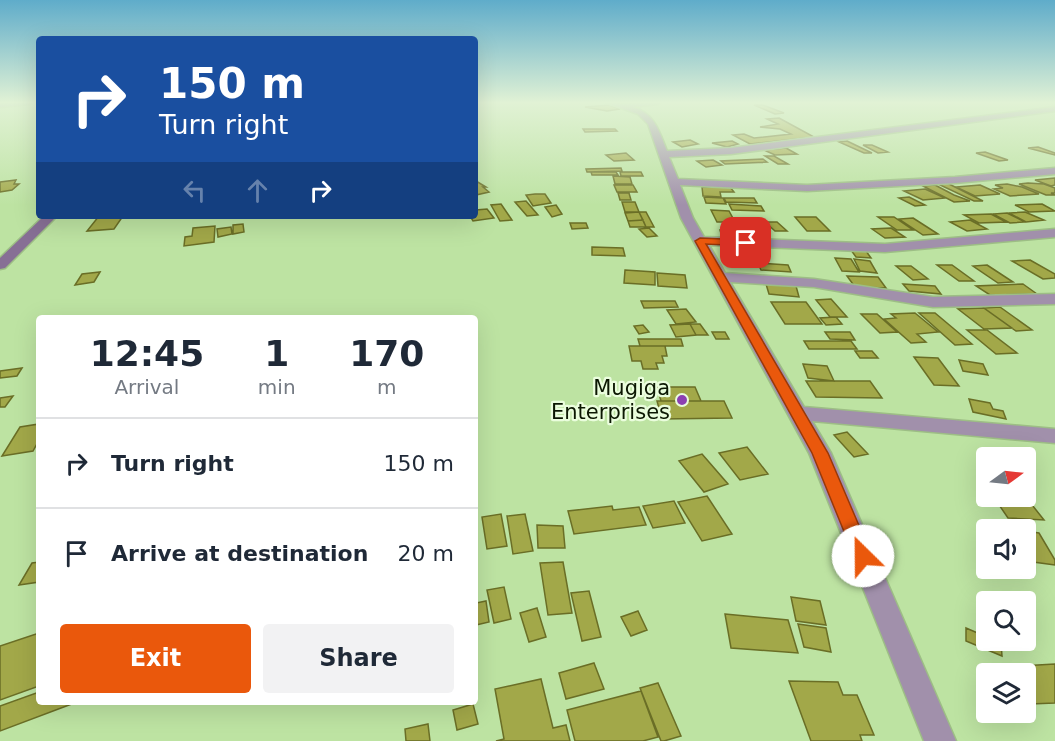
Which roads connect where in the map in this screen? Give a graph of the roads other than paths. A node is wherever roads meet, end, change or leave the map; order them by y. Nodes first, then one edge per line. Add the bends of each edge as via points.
1 (656, 137) edge
2 (842, 137) edge
3 (663, 154) junction
4 (1055, 171) edge
5 (674, 182) junction
6 (48, 219) edge
7 (1055, 233) edge
8 (700, 241) junction
9 (0, 266) edge
10 (720, 277) junction
11 (1055, 299) edge
12 (798, 413) junction
13 (1055, 436) edge
14 (940, 741) edge

1 - 3 street
2 - 3 street via 731,151
3 - 5 street
4 - 5 street via 807,188
5 - 8 street
6 - 9 main road
7 - 8 street via 885,248
8 - 10 street
10 - 11 street via 814,283 933,302
10 - 12 street
12 - 13 street
12 - 14 street via 820,453

